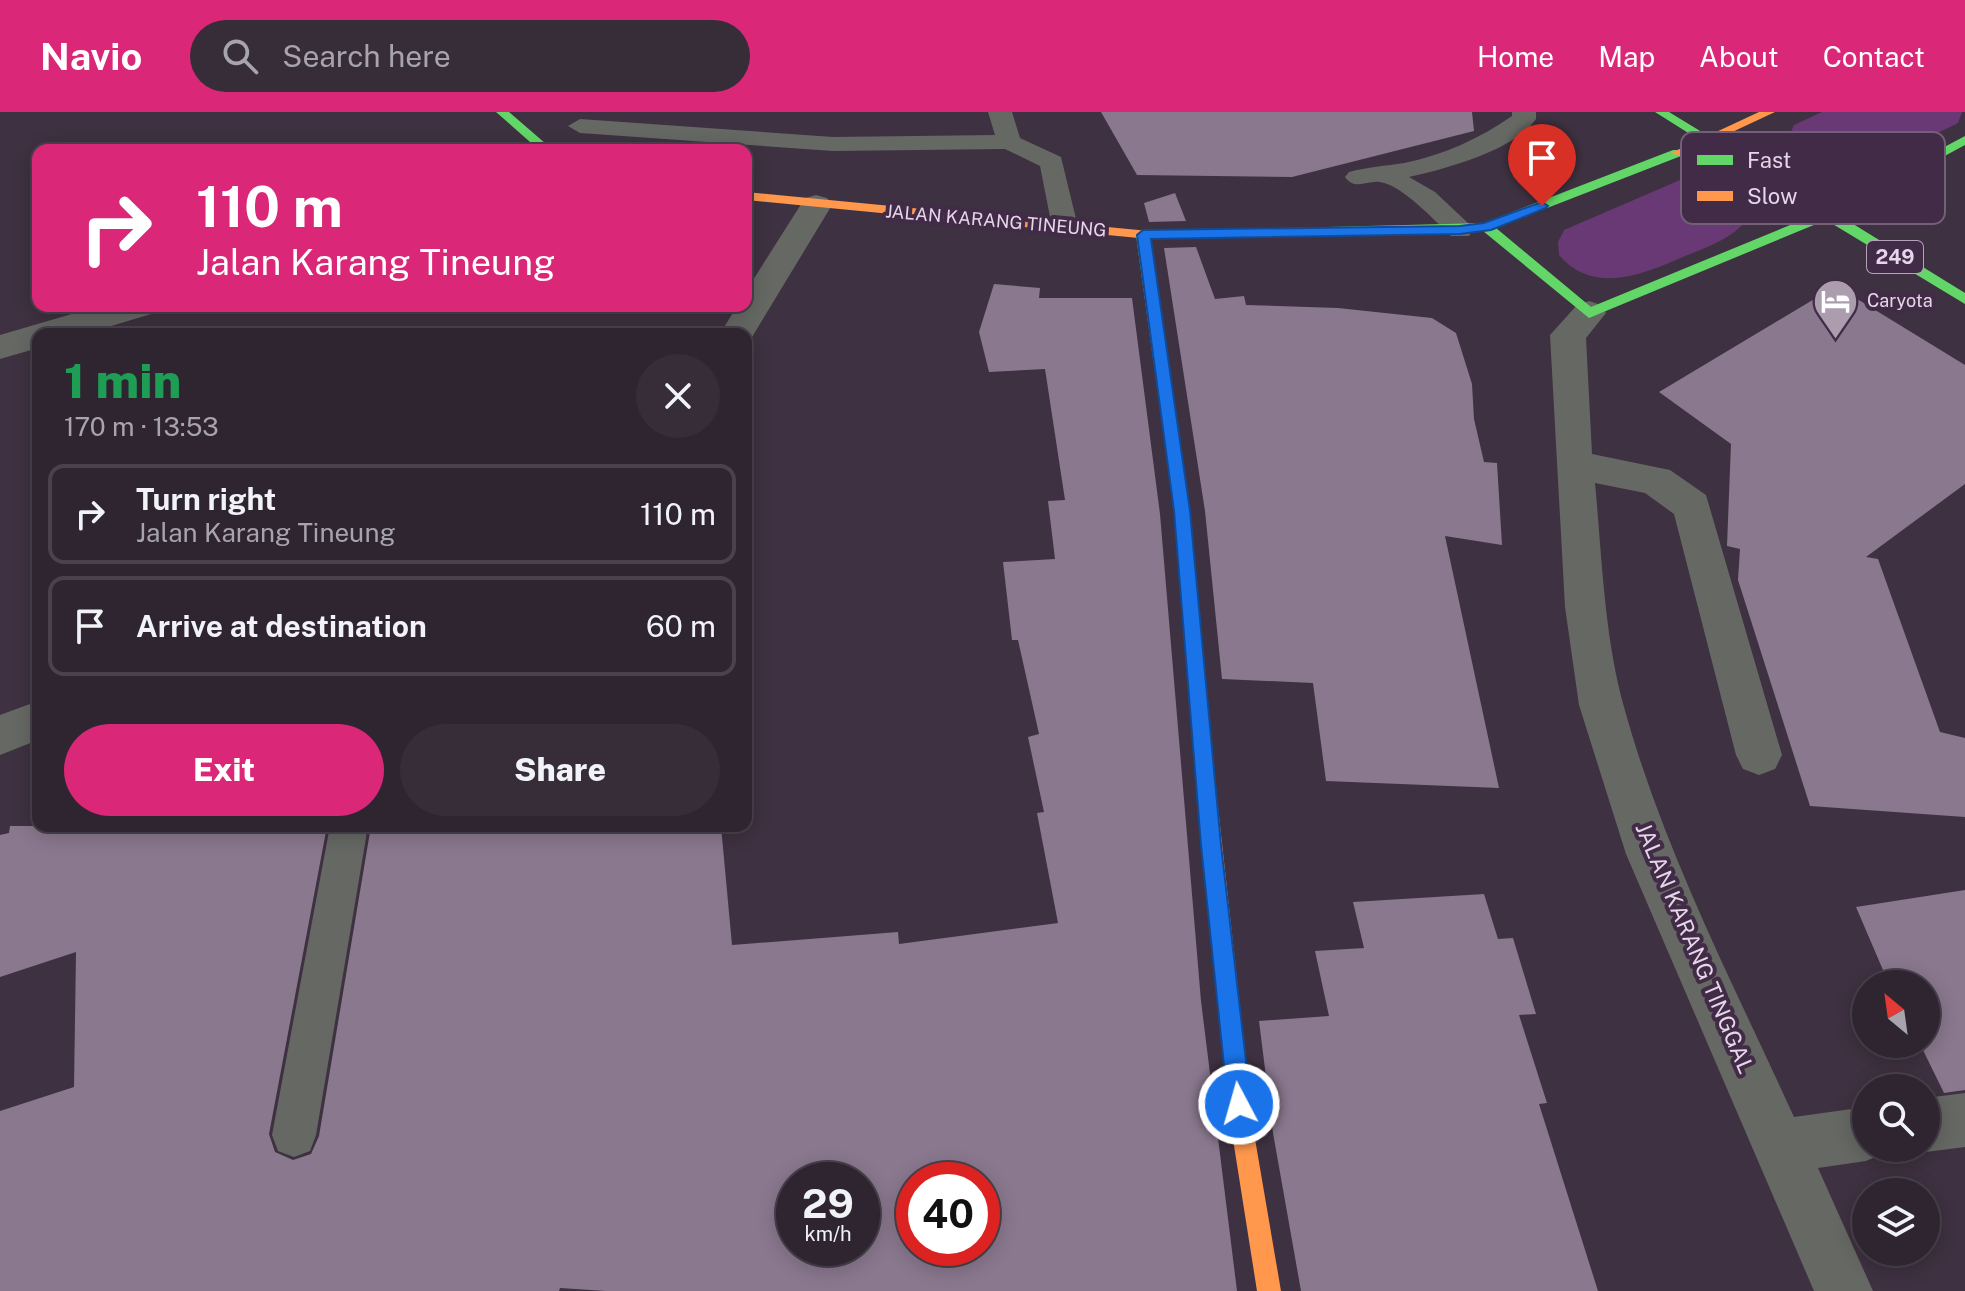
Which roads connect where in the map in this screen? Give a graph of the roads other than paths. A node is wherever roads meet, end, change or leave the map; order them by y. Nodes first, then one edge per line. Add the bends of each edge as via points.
1 (502, 112) edge
2 (1000, 112) edge
3 (1524, 112) edge
4 (1661, 112) edge
5 (1769, 112) edge
6 (578, 119) edge
7 (1693, 132) edge
8 (1727, 132) edge
9 (1965, 140) edge
10 (1009, 142) junction
11 (540, 144) edge
12 (550, 144) edge
13 (1681, 151) edge
14 (1945, 151) edge
15 (1388, 175) junction
16 (1358, 177) dead end
17 (752, 197) edge
18 (816, 205) junction
19 (1804, 224) edge
20 (1841, 224) edge
21 (1065, 227) junction
22 (1473, 229) junction
23 (1143, 235) junction
24 (1965, 299) edge
25 (752, 310) edge
26 (119, 312) edge
27 (1589, 313) junction
28 (64, 328) edge
29 (32, 338) edge
30 (0, 347) edge
31 (1574, 465) junction
32 (32, 722) edge
33 (0, 735) edge
34 (1759, 755) dead end
35 (348, 832) edge
36 (1965, 1120) edge
37 (1940, 1123) edge
38 (294, 1135) dead end
39 (1852, 1136) edge
40 (1783, 1146) junction
41 (1269, 1291) edge
42 (1844, 1291) edge

1 - 11 street
2 - 10 lane
3 - 15 lane via 1524,119 1505,134 1432,165
4 - 7 street
5 - 8 street, JALAN KARANG TINEUNG
6 - 10 lane via 833,144
6 - 12 lane
9 - 14 street
10 - 21 lane via 1052,162
13 - 22 street, JALAN KARANG TINEUNG
15 - 16 lane
15 - 22 lane
17 - 18 street, JALAN KARANG TINEUNG
18 - 21 street, JALAN KARANG TINEUNG
18 - 25 street
19 - 27 street
20 - 24 street, 249
21 - 23 street, JALAN KARANG TINEUNG
22 - 23 street, JALAN KARANG TINEUNG
22 - 27 street
23 - 41 street via 1182,511 1243,1133
26 - 28 street
27 - 31 street, JALAN KARANG TINGGAL via 1568,335
29 - 30 street
31 - 34 street via 1656,480 1692,506
31 - 40 street, JALAN KARANG TINGGAL via 1601,705 1650,854
32 - 33 street
35 - 38 lane
36 - 37 street
39 - 40 street
40 - 42 street, JALAN KARANG TINGGAL

